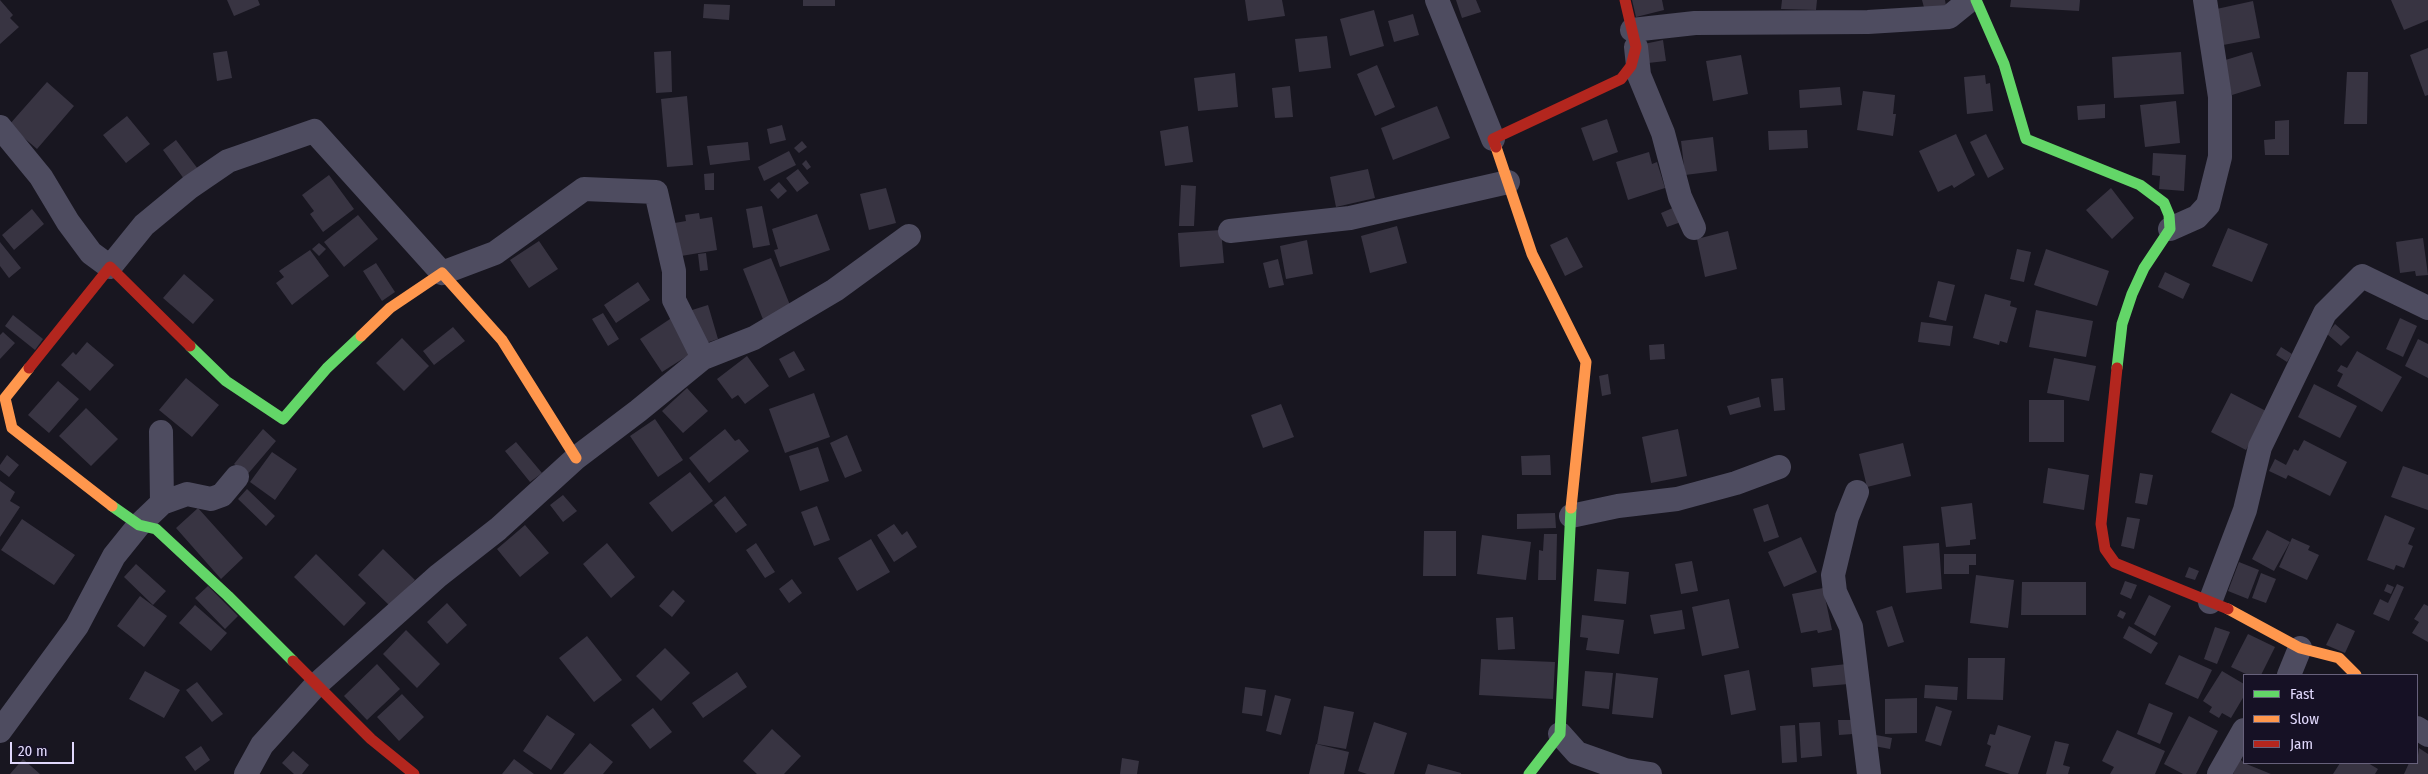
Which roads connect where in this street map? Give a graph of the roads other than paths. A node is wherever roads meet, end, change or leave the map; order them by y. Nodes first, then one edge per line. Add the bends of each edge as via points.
1 (1437, 0) edge
2 (1626, 0) edge
3 (1970, 0) edge
4 (1976, 0) edge
5 (2204, 0) edge
6 (1634, 39) junction
7 (0, 128) edge
8 (1493, 139) junction
9 (1508, 182) junction
10 (1694, 228) dead end
11 (2170, 229) junction
12 (1230, 231) dead end
13 (909, 236) dead end
14 (110, 267) junction
15 (442, 273) junction
16 (2428, 308) edge
17 (703, 358) junction
18 (161, 432) dead end
19 (576, 458) junction
20 (1779, 467) dead end
21 (237, 477) dead end
22 (1857, 492) dead end
23 (162, 503) junction
24 (1571, 516) junction
25 (139, 525) junction
26 (2210, 602) junction
27 (2300, 648) junction
28 (2288, 674) edge
29 (2355, 674) edge
30 (316, 685) junction
31 (0, 732) edge
32 (2243, 732) edge
33 (1560, 734) junction
34 (246, 774) edge
35 (414, 774) edge
36 (1528, 774) edge
37 (1650, 774) edge
38 (1869, 774) edge
39 (2219, 774) edge

1 - 8 street
2 - 6 street
3 - 6 street via 1949,17 1868,22 1695,23
4 - 11 street via 2004,64 2026,139 2140,185 2164,203
5 - 11 street via 2220,97 2220,157 2208,205 2197,217
6 - 8 street via 1632,66 1621,79
6 - 10 street via 1639,75 1662,132 1680,197
7 - 14 street via 41,177 91,253
8 - 9 street
9 - 12 street via 1350,218
9 - 24 street via 1532,254 1586,362
11 - 26 street via 2144,268 2122,324 2101,524 2105,549 2115,563
13 - 17 street via 835,290 754,338
14 - 15 street via 144,225 228,161 314,131
14 - 15 street via 226,381 283,419 326,368 390,308
14 - 25 street via 4,398 12,428
15 - 17 street via 496,253 584,189 656,192 674,272 674,300
15 - 19 street via 502,340
16 - 26 street via 2362,276 2325,313 2260,447 2245,510
17 - 19 street
18 - 23 street
19 - 30 street
20 - 24 street via 1677,499
21 - 23 street via 222,495 211,499 187,494
22 - 38 street via 1847,517 1834,575 1835,592 1851,627
23 - 25 street
24 - 33 street
25 - 30 street via 156,529
25 - 31 street via 114,556 77,626
26 - 27 street
27 - 28 street
27 - 29 street via 2339,658
30 - 34 street via 262,746
30 - 35 street
32 - 39 street
33 - 36 street
33 - 37 street via 1577,753 1625,770

